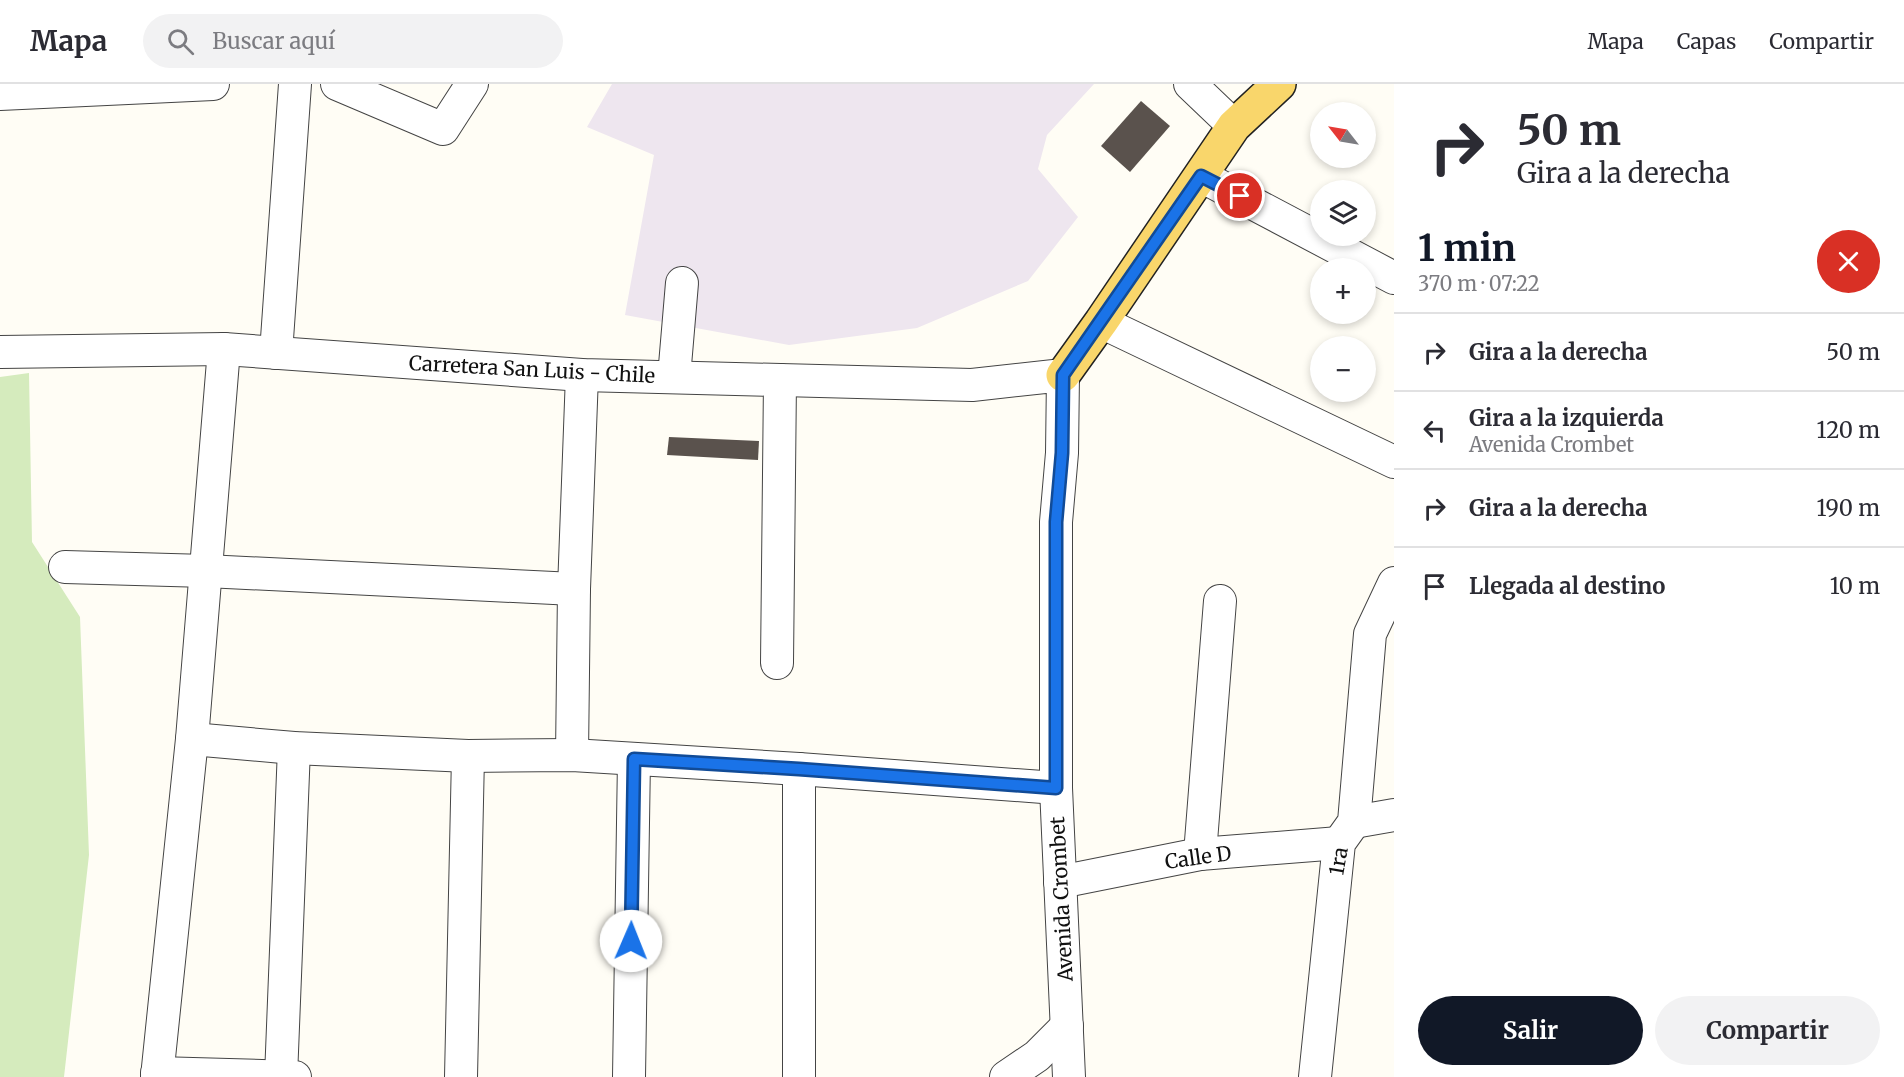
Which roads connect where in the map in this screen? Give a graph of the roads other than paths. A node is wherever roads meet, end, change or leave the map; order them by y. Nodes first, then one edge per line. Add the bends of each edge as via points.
1 (213, 84) edge
2 (295, 84) edge
3 (337, 84) edge
4 (472, 84) edge
5 (1190, 84) edge
6 (1246, 84) edge
7 (1279, 84) edge
8 (7, 90) edge
9 (1234, 126) junction
10 (1201, 176) junction
11 (1394, 278) edge
12 (682, 282) dead end
13 (1101, 322) junction
14 (224, 349) junction
15 (0, 352) edge
16 (276, 353) junction
17 (582, 375) junction
18 (1063, 375) junction
19 (674, 377) junction
20 (780, 380) junction
21 (1394, 462) edge
22 (65, 567) dead end
23 (206, 571) junction
24 (1394, 583) edge
25 (574, 589) junction
26 (1220, 602) dead end
27 (777, 663) dead end
28 (192, 739) junction
29 (294, 748) junction
30 (572, 755) junction
31 (468, 756) junction
32 (634, 759) junction
33 (799, 769) junction
34 (1056, 788) junction
35 (1394, 815) edge
36 (1346, 832) junction
37 (1200, 854) junction
38 (1060, 882) junction
39 (1067, 1026) junction
40 (157, 1075) edge
41 (281, 1077) edge
42 (296, 1077) edge
43 (461, 1077) edge
44 (629, 1077) edge
45 (799, 1077) edge
46 (1006, 1077) edge
47 (1069, 1077) edge
48 (1315, 1077) edge

1 - 8 street
2 - 16 street
3 - 4 street via 443,129
5 - 9 street
6 - 9 main road
7 - 9 main road
9 - 10 main road
10 - 11 street
10 - 13 main road
12 - 19 street
13 - 18 main road
13 - 21 street
14 - 15 street, Carretera San Luis - Chile
14 - 16 street, Carretera San Luis - Chile
14 - 23 street
16 - 17 street, Carretera San Luis - Chile
17 - 19 street, Carretera San Luis - Chile
17 - 25 street
18 - 20 street, Carretera San Luis - Chile via 972,385
18 - 34 street, Avenida Crombet via 1056,522
19 - 20 street, Carretera San Luis - Chile
20 - 27 street
22 - 23 street
23 - 25 street
23 - 28 street
24 - 36 street, 1ra via 1370,634
25 - 30 street
26 - 37 street
28 - 29 street
28 - 40 street
29 - 31 street
29 - 41 street
30 - 31 street
30 - 32 street
31 - 43 street
32 - 33 street
32 - 44 street
33 - 34 street
33 - 45 street
34 - 38 street, Avenida Crombet
35 - 36 street, Calle D
36 - 37 street, Calle D
36 - 48 street, 1ra
37 - 38 street, Calle D
38 - 39 street, Avenida Crombet
39 - 46 street via 1037,1056
39 - 47 street, Avenida Crombet
40 - 41 street
41 - 42 street

